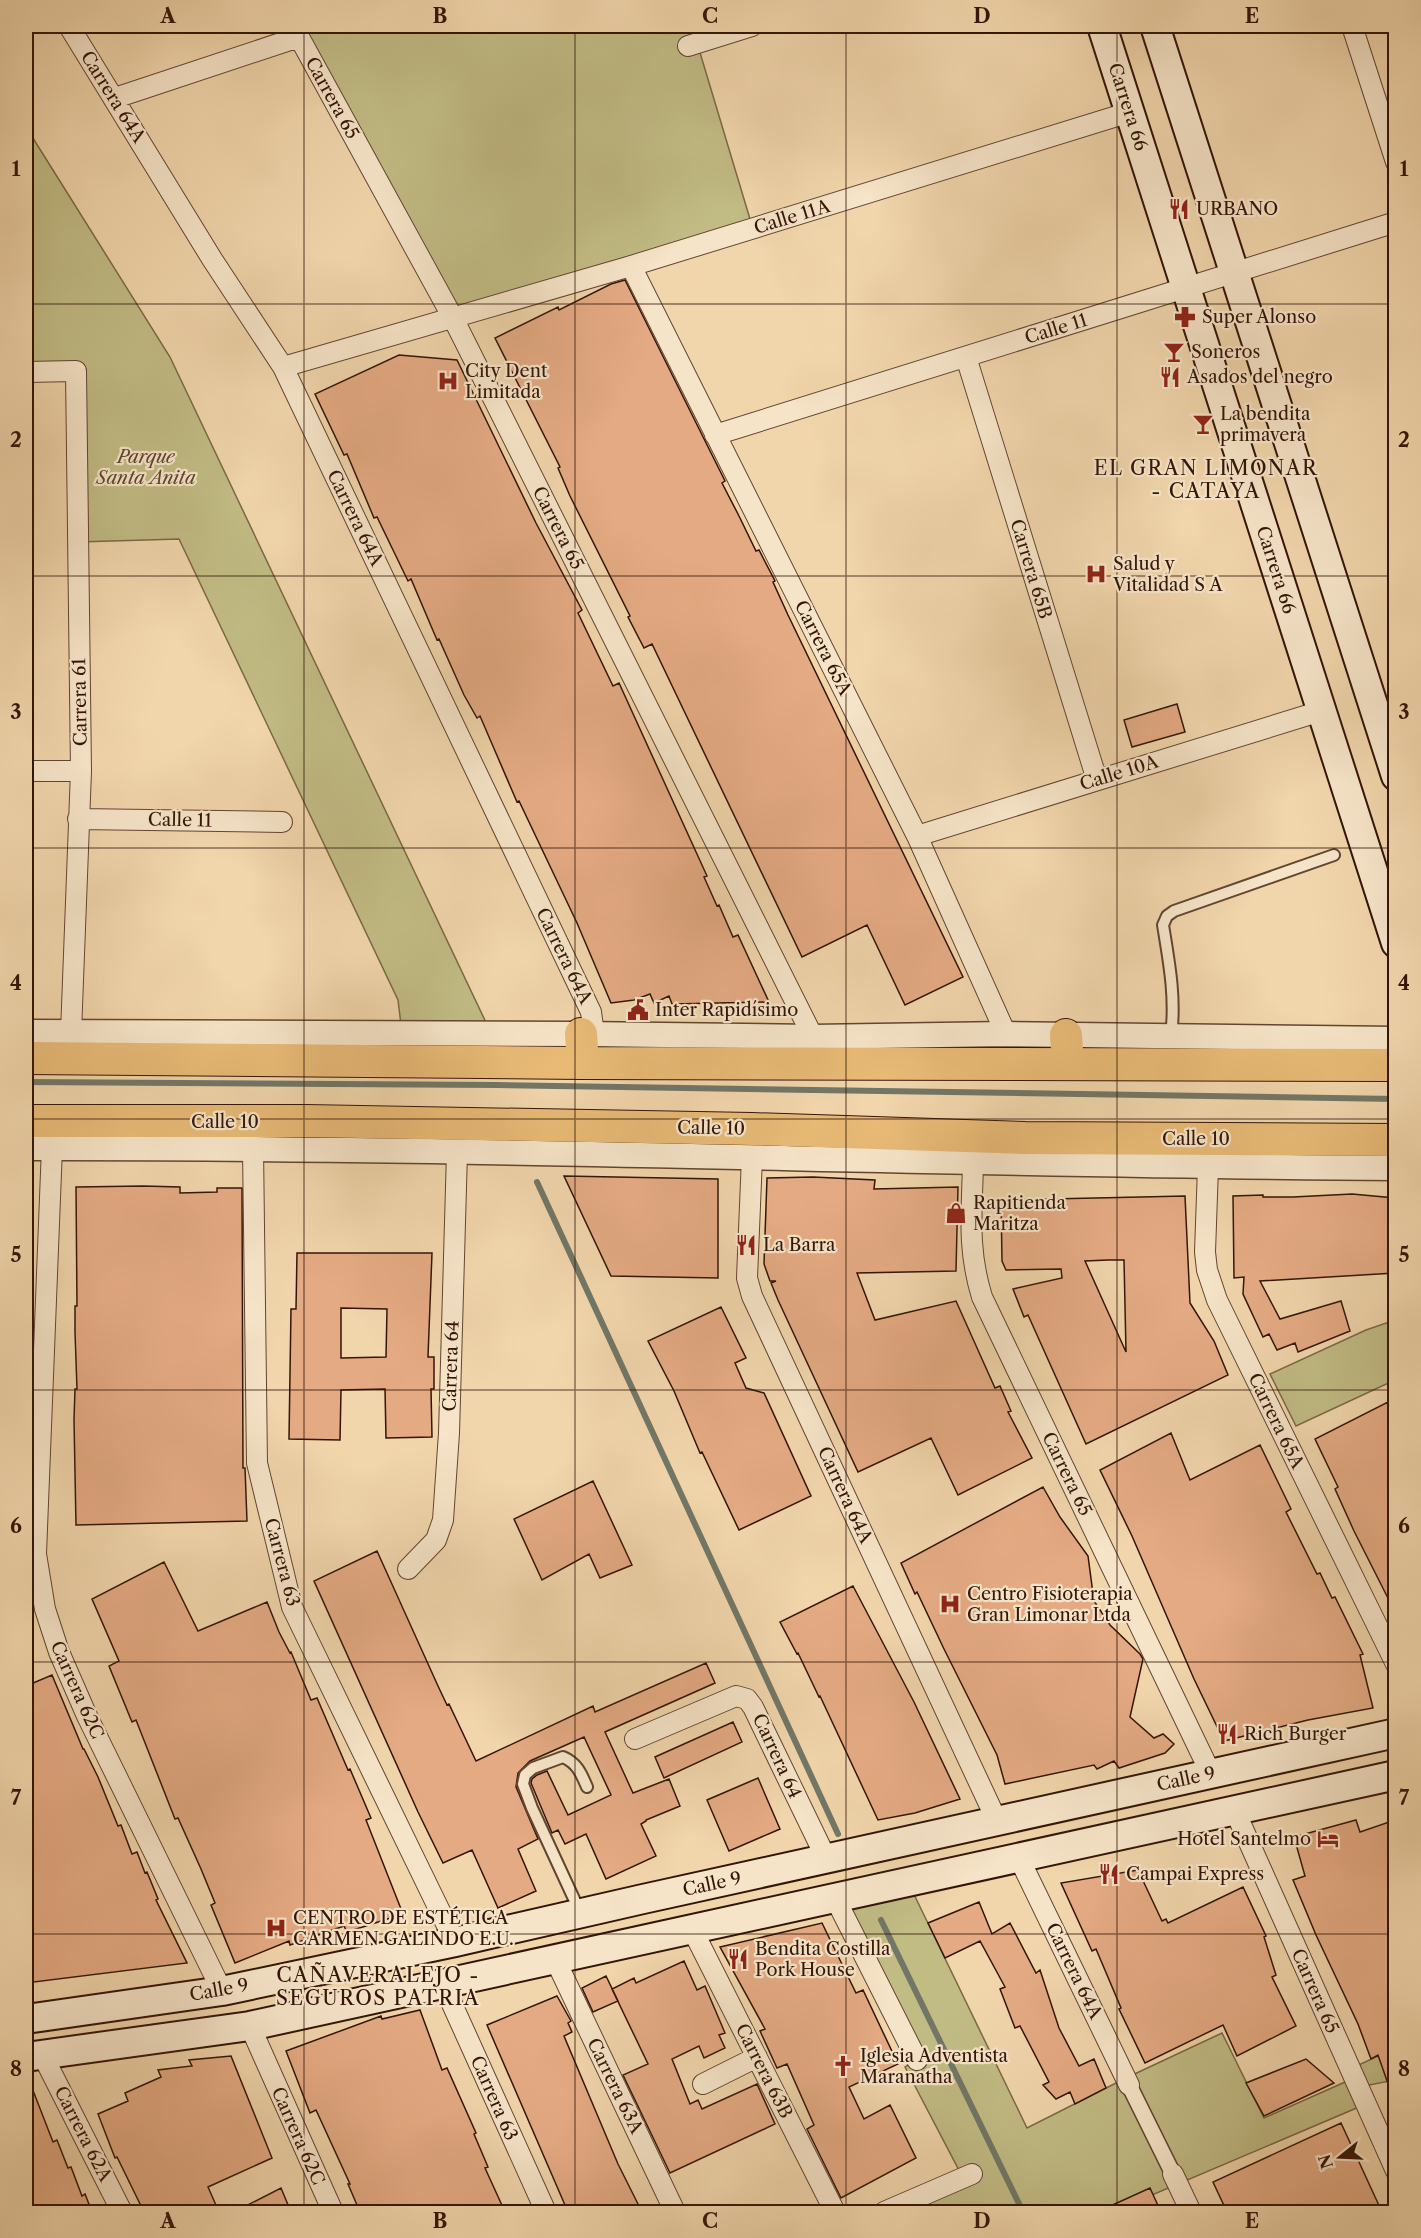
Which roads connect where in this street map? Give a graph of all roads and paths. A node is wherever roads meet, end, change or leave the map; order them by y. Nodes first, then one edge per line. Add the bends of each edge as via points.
1 (69, 26) edge
2 (752, 26) edge
3 (1102, 26) edge
4 (1155, 26) edge
5 (1352, 26) edge
6 (294, 31) edge
7 (688, 46) dead end
8 (115, 98) junction
9 (1130, 112) junction
10 (1395, 162) edge
11 (1395, 222) edge
12 (631, 266) junction
13 (1234, 273) junction
14 (1186, 288) junction
15 (453, 318) junction
16 (966, 357) junction
17 (283, 367) junction
18 (26, 372) edge
19 (716, 435) junction
20 (1321, 711) junction
21 (26, 771) edge
22 (81, 771) junction
23 (1395, 776) edge
24 (1097, 780) junction
25 (78, 819) junction
26 (282, 822) dead end
27 (917, 836) junction
28 (1334, 855) dead end
29 (1395, 943) edge
30 (26, 1032) edge
31 (71, 1033) junction
32 (1006, 1034) junction
33 (1171, 1036) junction
34 (813, 1037) junction
35 (1395, 1039) edge
36 (586, 1043) junction
37 (1067, 1050) junction
38 (26, 1058) edge
39 (1395, 1065) edge
40 (26, 1121) edge
41 (160, 1135) junction
42 (502, 1139) junction
43 (1395, 1140) edge
44 (26, 1148) edge
45 (52, 1148) junction
46 (253, 1148) junction
47 (1024, 1150) junction
48 (457, 1152) junction
49 (752, 1157) junction
50 (973, 1163) junction
51 (1208, 1167) junction
52 (1395, 1168) edge
53 (408, 1569) dead end
54 (1395, 1664) edge
55 (1395, 1733) edge
56 (635, 1739) dead end
57 (1211, 1774) junction
58 (1395, 1775) edge
59 (587, 1787) dead end
60 (1235, 1811) junction
61 (997, 1821) junction
62 (826, 1858) junction
63 (1019, 1858) junction
64 (697, 1887) junction
65 (836, 1898) junction
66 (643, 1899) junction
67 (580, 1912) junction
68 (770, 1912) junction
69 (692, 1929) junction
70 (455, 1942) junction
71 (583, 1953) junction
72 (555, 1959) junction
73 (443, 1984) junction
74 (222, 1991) junction
75 (26, 2019) edge
76 (250, 2026) junction
77 (34, 2056) edge
78 (757, 2057) junction
79 (917, 2060) dead end
80 (703, 2084) dead end
81 (1129, 2085) joint
82 (1395, 2171) edge
83 (972, 2174) dead end
84 (1173, 2174) joint
85 (122, 2212) edge
86 (333, 2212) edge
87 (546, 2212) edge
88 (675, 2212) edge
89 (836, 2212) edge
90 (884, 2212) edge
91 (1191, 2212) edge

1 - 8 street, Carrera 64A
2 - 7 street
3 - 9 main road, Carrera 66
4 - 13 main road
5 - 10 street
6 - 8 street
6 - 15 street, Carrera 65
8 - 17 street, Carrera 64A via 212,259
9 - 12 street, Calle 11A
9 - 14 main road, Carrera 66
11 - 13 street, Calle 11
12 - 15 street, Calle 11A
12 - 19 street, Carrera 65A
13 - 14 street, Calle 11
13 - 23 main road
14 - 16 street, Calle 11
14 - 20 main road, Carrera 66
15 - 17 street, Calle 11A
15 - 34 street, Carrera 65
16 - 19 street, Calle 11
16 - 24 street, Carrera 65B
17 - 36 street, Carrera 64A via 591,1012
18 - 22 street, Carrera 61 via 76,371
19 - 27 street, Carrera 65A
20 - 24 street, Calle 10A
20 - 29 main road, Carrera 66
21 - 22 street
22 - 25 street, Carrera 61
24 - 27 street, Calle 10A
25 - 26 street, Calle 11
25 - 31 street, Carrera 61
27 - 32 street, Carrera 65A
28 - 33 lane via 1167,916 1163,925 1174,1003
30 - 31 street
31 - 36 street
32 - 34 street
32 - 37 street
33 - 35 street
33 - 37 street
34 - 36 street
36 - 37 main road
36 - 38 main road
37 - 39 main road
40 - 41 main road, Calle 10
41 - 42 main road, Calle 10 via 307,1121
41 - 45 street, Calle 10
41 - 46 street, Calle 10
42 - 47 main road, Calle 10 via 752,1129
42 - 48 street, Calle 10
42 - 49 street, Calle 10
43 - 47 main road, Calle 10
44 - 45 street, Calle 10
45 - 74 street, Carrera 62C via 36,1554 45,1609 87,1716
46 - 48 street, Calle 10
46 - 70 street, Carrera 63 via 256,1463 292,1607
47 - 50 street, Calle 10
47 - 51 street, Calle 10
48 - 53 street, Carrera 64 via 444,1520 436,1540
49 - 50 street, Calle 10
49 - 61 street, Carrera 64A via 747,1278 752,1296
50 - 57 street, Carrera 65 via 971,1249 982,1297
51 - 52 street, Calle 10
51 - 54 street, Carrera 65A via 1204,1252 1217,1300
55 - 57 main road, Calle 9
56 - 62 street, Carrera 64 via 736,1696 747,1699
57 - 61 main road, Calle 9
58 - 60 main road
59 - 67 lane via 580,1770 563,1757 533,1768 525,1775 523,1784
60 - 63 main road
60 - 82 street, Carrera 65
61 - 62 main road, Calle 9
62 - 64 main road, Calle 9
63 - 65 main road
63 - 81 street, Carrera 64A
64 - 66 main road, Calle 9
64 - 68 main road
65 - 68 main road
65 - 79 street
66 - 67 main road, Calle 9
66 - 71 main road
67 - 70 main road, Calle 9
68 - 69 main road
69 - 71 main road
69 - 78 street, Carrera 63B
70 - 74 main road, Calle 9
71 - 72 main road
72 - 73 main road
72 - 88 street, Carrera 63A
73 - 76 main road
73 - 87 street, Carrera 63
74 - 75 main road, Calle 9
76 - 77 main road
76 - 86 street, Carrera 62C
77 - 85 street, Carrera 62A
78 - 80 street
78 - 89 street, Carrera 63B
81 - 84 street
83 - 90 street
84 - 91 street

